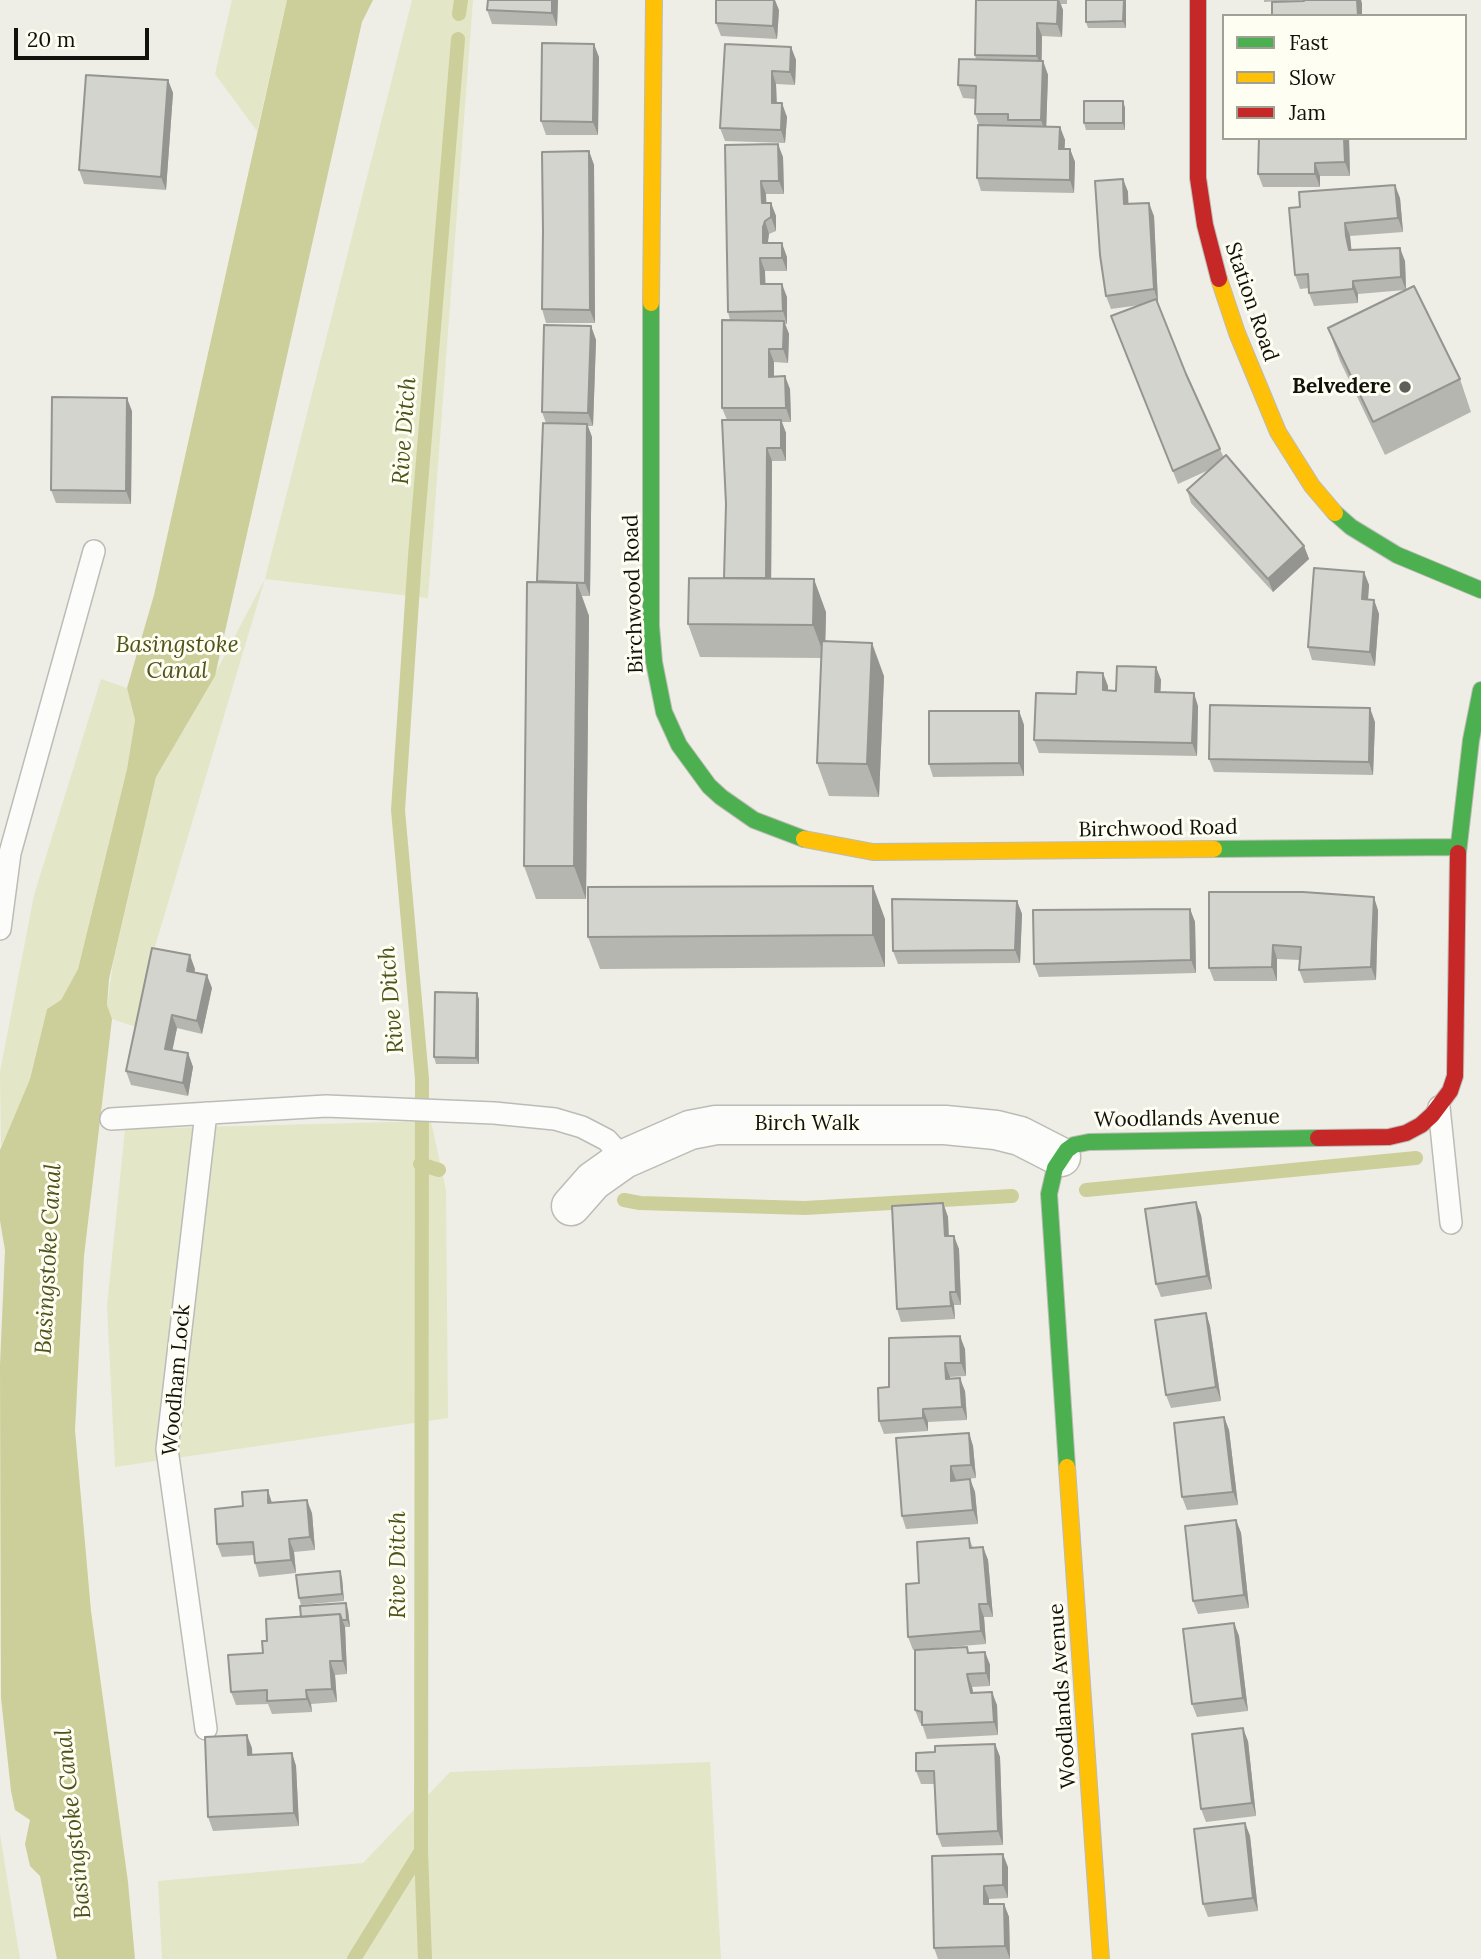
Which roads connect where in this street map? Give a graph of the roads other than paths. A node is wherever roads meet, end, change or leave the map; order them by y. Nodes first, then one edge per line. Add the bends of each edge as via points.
1 (654, 0) edge
2 (1198, 0) edge
3 (94, 551) dead end
4 (1481, 590) edge
5 (1481, 690) edge
6 (1458, 847) junction
7 (0, 929) edge
8 (1439, 1107) junction
9 (206, 1113) junction
10 (111, 1119) dead end
11 (1061, 1157) junction
12 (624, 1159) junction
13 (571, 1206) dead end
14 (1451, 1223) dead end
15 (206, 1729) dead end
16 (1101, 1959) edge

1 - 6 street, Birchwood Road via 651,626 664,712 679,745 709,786 754,820 787,834 873,852
2 - 4 street, Station Road via 1198,178 1207,235 1237,333 1278,432 1312,486 1352,527 1397,555
3 - 7 lane via 10,853
5 - 6 street, Woodlands Avenue
6 - 8 street, Woodlands Avenue via 1456,1063 1450,1091
8 - 11 street, Woodlands Avenue via 1420,1125 1389,1137 1089,1142 1074,1145
8 - 14 lane
9 - 10 lane
9 - 12 lane via 326,1106 555,1119 607,1140
9 - 15 lane, Woodham Lock via 167,1449
11 - 12 street, Birch Walk via 1020,1136 996,1130 945,1125 791,1124 690,1130
11 - 16 street, Woodlands Avenue via 1052,1178 1049,1214
12 - 13 street, Birch Walk via 593,1181

